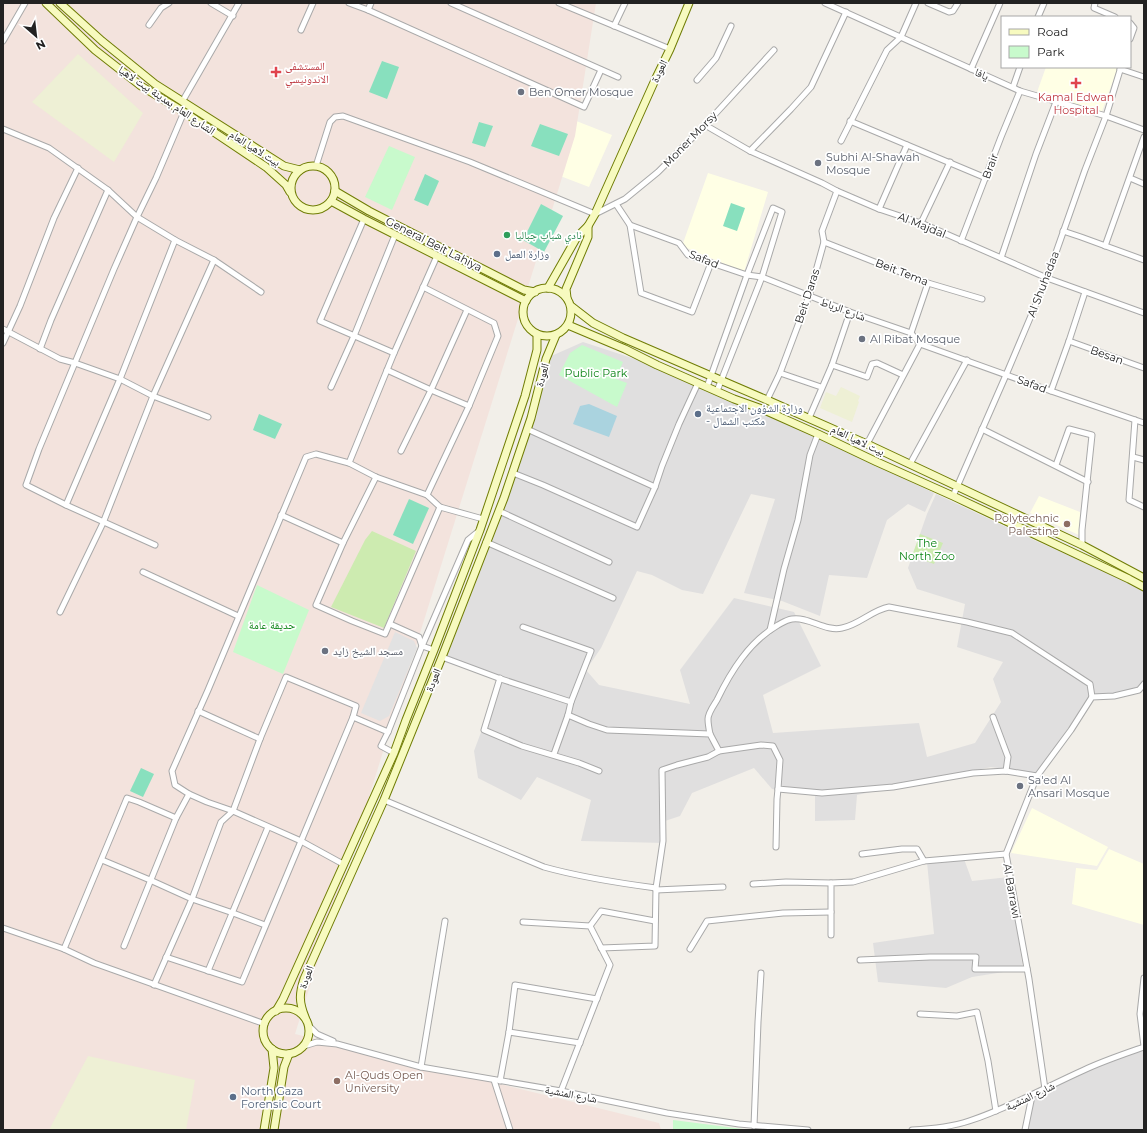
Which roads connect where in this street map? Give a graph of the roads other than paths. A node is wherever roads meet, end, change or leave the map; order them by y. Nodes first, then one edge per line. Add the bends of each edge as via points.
1 (25, 3) edge
2 (46, 3) edge
3 (169, 3) edge
4 (211, 3) edge
5 (239, 3) edge
6 (314, 3) edge
7 (348, 3) edge
8 (371, 3) edge
9 (451, 3) edge
10 (558, 3) edge
11 (625, 3) edge
12 (689, 3) edge
13 (825, 3) edge
14 (916, 3) edge
15 (928, 3) edge
16 (958, 3) edge
17 (1000, 3) edge
18 (1044, 3) edge
19 (1095, 3) edge
20 (64, 4) edge
21 (368, 10) junction
22 (846, 12) junction
23 (232, 16) junction
24 (1038, 16) edge
25 (1113, 16) edge
26 (149, 25) dead end
27 (1131, 25) edge
28 (614, 26) junction
29 (731, 26) dead end
30 (301, 30) dead end
31 (1131, 36) edge
32 (901, 37) junction
33 (3, 41) edge
34 (670, 49) junction
35 (774, 50) dead end
36 (1020, 68) edge
37 (1121, 68) edge
38 (971, 69) junction
39 (601, 70) junction
40 (618, 77) dead end
41 (1144, 77) edge
42 (697, 80) dead end
43 (1012, 87) junction
44 (1020, 91) junction
45 (182, 102) junction
46 (1056, 102) junction
47 (184, 112) junction
48 (1106, 116) junction
49 (850, 121) junction
50 (705, 125) junction
51 (3, 129) edge
52 (1144, 130) edge
53 (1144, 137) edge
54 (841, 141) dead end
55 (907, 145) junction
56 (750, 151) junction
57 (950, 162) junction
58 (316, 166) junction
59 (78, 168) junction
60 (300, 170) junction
61 (986, 178) junction
62 (1130, 178) junction
63 (1144, 184) edge
64 (108, 190) junction
65 (335, 191) junction
66 (837, 191) junction
67 (290, 192) junction
68 (331, 202) junction
69 (616, 204) junction
70 (879, 209) junction
71 (595, 214) junction
72 (137, 217) junction
73 (364, 220) junction
74 (921, 223) junction
75 (630, 225) junction
76 (588, 226) junction
77 (1063, 231) junction
78 (395, 235) junction
79 (175, 240) junction
80 (961, 241) junction
81 (824, 242) junction
82 (1105, 246) junction
83 (437, 256) junction
84 (1001, 258) junction
85 (214, 260) junction
86 (1144, 260) edge
87 (711, 263) junction
88 (747, 275) junction
89 (762, 277) junction
90 (1047, 278) junction
91 (928, 282) junction
92 (423, 287) junction
93 (548, 288) junction
94 (261, 292) dead end
95 (535, 292) junction
96 (1085, 292) junction
97 (809, 296) junction
98 (567, 298) junction
99 (982, 299) dead end
100 (526, 301) junction
101 (571, 306) junction
102 (467, 310) junction
103 (850, 312) junction
104 (1144, 313) edge
105 (568, 325) junction
106 (5, 330) edge
107 (911, 333) junction
108 (537, 334) junction
109 (556, 335) junction
110 (354, 336) junction
111 (1069, 341) junction
112 (3, 343) edge
113 (920, 344) junction
114 (40, 349) junction
115 (394, 353) junction
116 (967, 360) junction
117 (75, 363) junction
118 (832, 364) junction
119 (1144, 368) edge
120 (387, 370) junction
121 (780, 373) junction
122 (903, 375) junction
123 (1006, 375) junction
124 (711, 376) junction
125 (120, 379) junction
126 (721, 380) junction
127 (698, 383) junction
128 (330, 387) dead end
129 (707, 387) junction
130 (821, 387) junction
131 (431, 390) junction
132 (717, 391) junction
133 (1051, 391) junction
134 (153, 396) junction
135 (767, 400) junction
136 (470, 406) junction
137 (208, 417) dead end
138 (809, 418) junction
139 (1136, 420) junction
140 (1144, 423) edge
141 (527, 429) junction
142 (982, 429) junction
143 (818, 434) junction
144 (867, 444) junction
145 (401, 452) dead end
146 (1133, 457) junction
147 (1144, 460) edge
148 (349, 463) junction
149 (910, 464) junction
150 (1056, 465) junction
151 (513, 473) junction
152 (376, 477) junction
153 (1088, 482) junction
154 (655, 487) junction
155 (956, 487) junction
156 (427, 495) junction
157 (953, 496) junction
158 (66, 505) junction
159 (440, 507) junction
160 (1144, 507) edge
161 (499, 511) junction
162 (281, 515) junction
163 (483, 518) junction
164 (103, 522) junction
165 (480, 530) junction
166 (486, 542) junction
167 (343, 543) junction
168 (155, 545) dead end
169 (1082, 546) junction
170 (609, 562) dead end
171 (143, 572) dead end
172 (1144, 578) edge
173 (1144, 587) edge
174 (613, 598) dead end
175 (60, 612) dead end
176 (238, 616) junction
177 (390, 624) junction
178 (523, 627) dead end
179 (770, 630) junction
180 (422, 646) junction
181 (434, 650) junction
182 (442, 657) junction
183 (500, 678) junction
184 (1144, 684) edge
185 (1092, 697) junction
186 (571, 702) junction
187 (198, 711) junction
188 (568, 715) junction
189 (353, 717) junction
190 (993, 717) dead end
191 (388, 732) junction
192 (710, 734) junction
193 (260, 739) junction
194 (719, 752) junction
195 (394, 754) junction
196 (554, 754) junction
197 (599, 771) dead end
198 (1006, 771) junction
199 (1037, 776) junction
200 (778, 789) junction
201 (189, 794) junction
202 (384, 800) junction
203 (233, 811) junction
204 (176, 818) junction
205 (268, 827) junction
206 (301, 841) junction
207 (776, 847) dead end
208 (862, 854) dead end
209 (1006, 854) junction
210 (102, 860) junction
211 (924, 861) junction
212 (343, 864) junction
213 (150, 880) junction
214 (831, 883) junction
215 (753, 884) dead end
216 (723, 887) dead end
217 (656, 889) junction
218 (192, 899) junction
219 (831, 912) junction
220 (233, 913) junction
221 (445, 921) dead end
222 (656, 921) junction
223 (523, 922) dead end
224 (265, 925) junction
225 (590, 926) junction
226 (3, 928) edge
227 (831, 935) dead end
228 (124, 946) dead end
229 (602, 948) junction
230 (64, 949) junction
231 (690, 949) dead end
232 (166, 957) junction
233 (860, 960) dead end
234 (1026, 969) junction
235 (208, 971) junction
236 (761, 973) dead end
237 (1144, 978) edge
238 (154, 985) junction
239 (596, 999) junction
240 (276, 1011) junction
241 (920, 1014) dead end
242 (304, 1017) junction
243 (265, 1024) junction
244 (309, 1026) junction
245 (509, 1032) junction
246 (580, 1043) junction
247 (337, 1044) junction
248 (304, 1046) junction
249 (1144, 1046) edge
250 (272, 1050) junction
251 (289, 1054) junction
252 (421, 1067) junction
253 (494, 1080) junction
254 (500, 1081) junction
255 (1045, 1089) junction
256 (561, 1091) junction
257 (1032, 1096) junction
258 (996, 1111) junction
259 (754, 1126) junction
260 (767, 1128) edge
261 (264, 1130) edge
262 (274, 1130) edge
263 (510, 1130) edge
264 (808, 1130) edge
265 (912, 1130) edge
266 (1025, 1130) edge

1 - 33 street
2 - 47 main road, الشارع العام بمدينة بيت لاهيا via 101,54 141,86
3 - 26 street via 161,8
4 - 23 street
5 - 23 street
6 - 30 street
7 - 21 street
8 - 21 street
9 - 39 street
10 - 28 street
11 - 28 street
12 - 34 main road, العودة
13 - 22 street, يافا
14 - 32 street
15 - 16 street via 949,12 953,11
17 - 38 street
18 - 24 street
19 - 25 street via 1094,8
20 - 45 main road, بيت لاهيا العام via 102,41 154,84
21 - 39 street via 584,107
22 - 32 street, يافا
22 - 56 street via 810,87
23 - 45 street
27 - 31 street via 1134,28
28 - 34 street
29 - 42 street via 716,58
32 - 38 street, يافا
32 - 49 street via 886,50
34 - 71 main road, العودة
35 - 50 street, Moner Morsy
36 - 43 street
37 - 41 street
37 - 48 street, Al Shuhadaa
38 - 43 street, يافا
39 - 40 street
43 - 44 street, يافا
44 - 46 street, يافا
44 - 61 street, Brair
45 - 60 main road, بيت لاهيا العام via 284,166
46 - 48 street, يافا
46 - 84 street
47 - 67 main road, الشارع العام بمدينة بيت لاهيا via 266,167
47 - 72 street
48 - 52 street, يافا
48 - 77 street, Al Shuhadaa
49 - 54 street
49 - 55 street
50 - 56 street, Al Majdal
50 - 69 street, Moner Morsy via 658,172
51 - 59 street via 49,148
53 - 62 street
55 - 57 street
55 - 70 street
56 - 66 street, Al Majdal
57 - 61 street
57 - 74 street
58 - 60 main road
58 - 65 main road via 330,175
58 - 71 street via 330,122 335,116 343,116 470,162
59 - 64 street
59 - 106 street via 54,218 20,306
60 - 67 main road via 292,180
61 - 80 street, Brair
62 - 63 street
62 - 82 street
64 - 72 street
64 - 114 street
65 - 68 main road
65 - 95 main road, General Beit Lahiya via 524,290
66 - 70 street, Al Majdal
66 - 81 street, Beit Daras via 822,231
67 - 68 main road via 296,203 309,210 319,210
68 - 73 main road, General Beit Lahiya
69 - 71 street, Moner Morsy
69 - 75 street
70 - 74 street, Al Majdal
71 - 76 main road, العودة
72 - 79 street
72 - 117 street
73 - 78 main road, General Beit Lahiya
73 - 110 street via 320,321
74 - 80 street, Al Majdal
75 - 87 street, Safad via 679,242 688,255
75 - 87 street via 641,293 692,312
76 - 93 main road, العودة via 577,237
76 - 98 main road, العودة via 588,237 566,289
77 - 82 street
77 - 90 street, Al Shuhadaa
78 - 83 main road, General Beit Lahiya
78 - 110 street
79 - 85 street
79 - 125 street
80 - 84 street, Al Majdal
81 - 91 street, Beit Tema
81 - 97 street, Beit Daras
82 - 86 street
83 - 92 street
83 - 100 main road, General Beit Lahiya
84 - 90 street, Al Majdal
85 - 94 street
85 - 134 street
87 - 88 street, Safad
88 - 89 street, Safad
88 - 89 street via 773,208 782,212
88 - 124 street
89 - 97 street, شارع الرباط
89 - 126 street
90 - 96 street, Al Majdal
90 - 123 street, Al Shuhadaa
91 - 99 street, Beit Tema
91 - 107 street
92 - 102 street
92 - 115 street
93 - 95 main road
93 - 98 main road via 558,290
95 - 100 main road
96 - 104 street, Al Majdal
96 - 111 street
97 - 103 street, شارع الرباط
97 - 121 street, Beit Daras
98 - 101 main road
100 - 108 main road via 524,320
101 - 105 main road via 572,314
101 - 124 main road, بيت لاهيا العام via 593,323 623,338
102 - 131 street
102 - 136 street via 494,323 498,336
103 - 107 street, شارع الرباط
103 - 118 street
105 - 109 main road
105 - 127 main road, بيت لاهيا العام
106 - 112 street
106 - 114 street
107 - 113 street
108 - 109 main road
108 - 163 main road, العودة via 537,350 525,396
109 - 141 main road, العودة via 546,359
110 - 115 street
110 - 128 street
111 - 119 street, Besan
111 - 133 street
113 - 116 street, Safad
113 - 122 street
114 - 117 street
115 - 120 street
116 - 123 street, Safad
116 - 149 street
117 - 125 street
117 - 158 street via 26,485
118 - 122 street via 867,378 872,364 877,363
118 - 130 street
120 - 131 street
120 - 148 street
121 - 130 street
121 - 135 street, Beit Daras
122 - 144 street
123 - 133 street, Safad
123 - 142 street, Al Shuhadaa
124 - 126 main road, بيت لاهيا العام
124 - 129 street
125 - 134 street
125 - 158 street
126 - 132 street
126 - 135 main road, بيت لاهيا العام
127 - 129 main road, بيت لاهيا العام
127 - 154 street
129 - 132 main road, بيت لاهيا العام
130 - 138 street
131 - 136 street
131 - 145 street
132 - 143 main road, بيت لاهيا العام
133 - 139 street, Safad
134 - 137 street
134 - 164 street
135 - 138 main road, بيت لاهيا العام
136 - 156 street
138 - 144 main road, بيت لاهيا العام
139 - 140 street, Safad
139 - 146 street
141 - 151 main road, العودة
141 - 154 street
142 - 150 street
142 - 155 street, Al Shuhadaa
143 - 157 main road, بيت لاهيا العام
143 - 179 street via 810,455 798,520
144 - 149 main road, بيت لاهيا العام
146 - 147 street
146 - 160 street via 1129,500
148 - 152 street
148 - 162 street via 316,454 306,457
149 - 155 main road, بيت لاهيا العام
150 - 153 street
150 - 153 street via 1069,429 1092,435
151 - 154 street via 637,527
151 - 161 main road, العودة
152 - 156 street
152 - 167 street
153 - 169 street
155 - 157 street, Al Shuhadaa
155 - 169 main road, بيت لاهيا العام
156 - 159 street
157 - 173 main road, بيت لاهيا العام
158 - 164 street
159 - 163 street
159 - 177 street
161 - 166 main road, العودة
161 - 170 street
162 - 167 street
162 - 176 street
163 - 165 main road, العودة
164 - 168 street
164 - 175 street
165 - 180 street via 468,540
165 - 181 main road, العودة
166 - 174 street
166 - 182 main road, العودة
167 - 177 street via 316,605 385,634
169 - 172 main road, بيت لاهيا العام
171 - 176 street
176 - 187 street
177 - 180 street via 418,637
178 - 186 street via 591,651
179 - 185 street via 794,618 841,629 889,607 967,622 1012,633 1090,684
179 - 192 street via 740,659 722,688 708,718
180 - 181 street
180 - 191 street
181 - 195 main road, العودة
182 - 183 street
182 - 202 main road, العودة
183 - 186 street
183 - 196 street via 484,730 522,746
184 - 185 street via 1139,690 1114,696
185 - 199 street, Al Barrawi via 1072,730
186 - 188 street
187 - 193 street
187 - 201 street via 172,771 175,785
188 - 192 street via 607,730
188 - 196 street
189 - 191 street
189 - 193 street via 356,706 286,677
189 - 206 street
190 - 198 street via 1008,757
191 - 195 street via 381,746
192 - 194 street
193 - 203 street
194 - 200 street via 761,745 773,746 780,760
194 - 217 street via 662,770 663,841
195 - 212 main road, العودة
196 - 197 street
198 - 199 street
198 - 200 street via 973,773 893,787 822,793
199 - 209 street, Al Barrawi
200 - 207 street
201 - 203 street
201 - 204 street
202 - 217 street via 544,867 569,874
202 - 242 main road, العودة via 304,979 299,999
203 - 205 street
203 - 218 street via 221,822
204 - 210 street via 127,798
204 - 213 street
205 - 206 street
205 - 220 street
206 - 212 street
206 - 224 street
208 - 211 street via 902,849 917,850
209 - 211 street
209 - 234 street, Al Barrawi
210 - 213 street
210 - 230 street
211 - 214 street via 853,882
212 - 240 main road, العودة
213 - 218 street
213 - 228 street
214 - 215 street
214 - 219 street
216 - 217 street
217 - 222 street
218 - 220 street
218 - 232 street
219 - 227 street
219 - 231 street via 784,913 707,922
220 - 224 street
220 - 235 street
221 - 252 street
222 - 225 street via 601,911
222 - 229 street via 655,946
223 - 225 street
224 - 235 street via 242,982
225 - 229 street
226 - 230 street
229 - 239 street via 610,965
230 - 238 street
232 - 235 street
232 - 238 street
233 - 234 street via 976,957 975,970
234 - 255 street, Al Barrawi
236 - 259 street
237 - 249 street via 1140,1014
238 - 243 street
239 - 245 street via 515,985
239 - 246 street
240 - 242 main road via 292,1009
240 - 243 main road
241 - 258 street via 958,1016 976,1012 988,1061
242 - 244 main road
243 - 250 main road via 264,1036
244 - 247 street, شارع المنشية
244 - 248 main road via 309,1036
245 - 246 street
245 - 254 street
246 - 256 street
247 - 248 street, شارع المنشية via 317,1042
247 - 252 street, شارع المنشية
248 - 251 main road
249 - 255 street, شارع المنشية
250 - 251 main road
250 - 261 main road via 274,1068
251 - 262 main road via 284,1067
252 - 253 street, شارع المنشية
253 - 254 street, شارع المنشية
253 - 263 street
254 - 256 street, شارع المنشية
255 - 257 street, شارع المنشية
256 - 259 street, شارع المنشية via 667,1113
257 - 258 street, شارع المنشية
257 - 266 street
258 - 265 street, شارع المنشية via 968,1122
259 - 260 street, شارع المنشية
260 - 264 street, شارع المنشية

